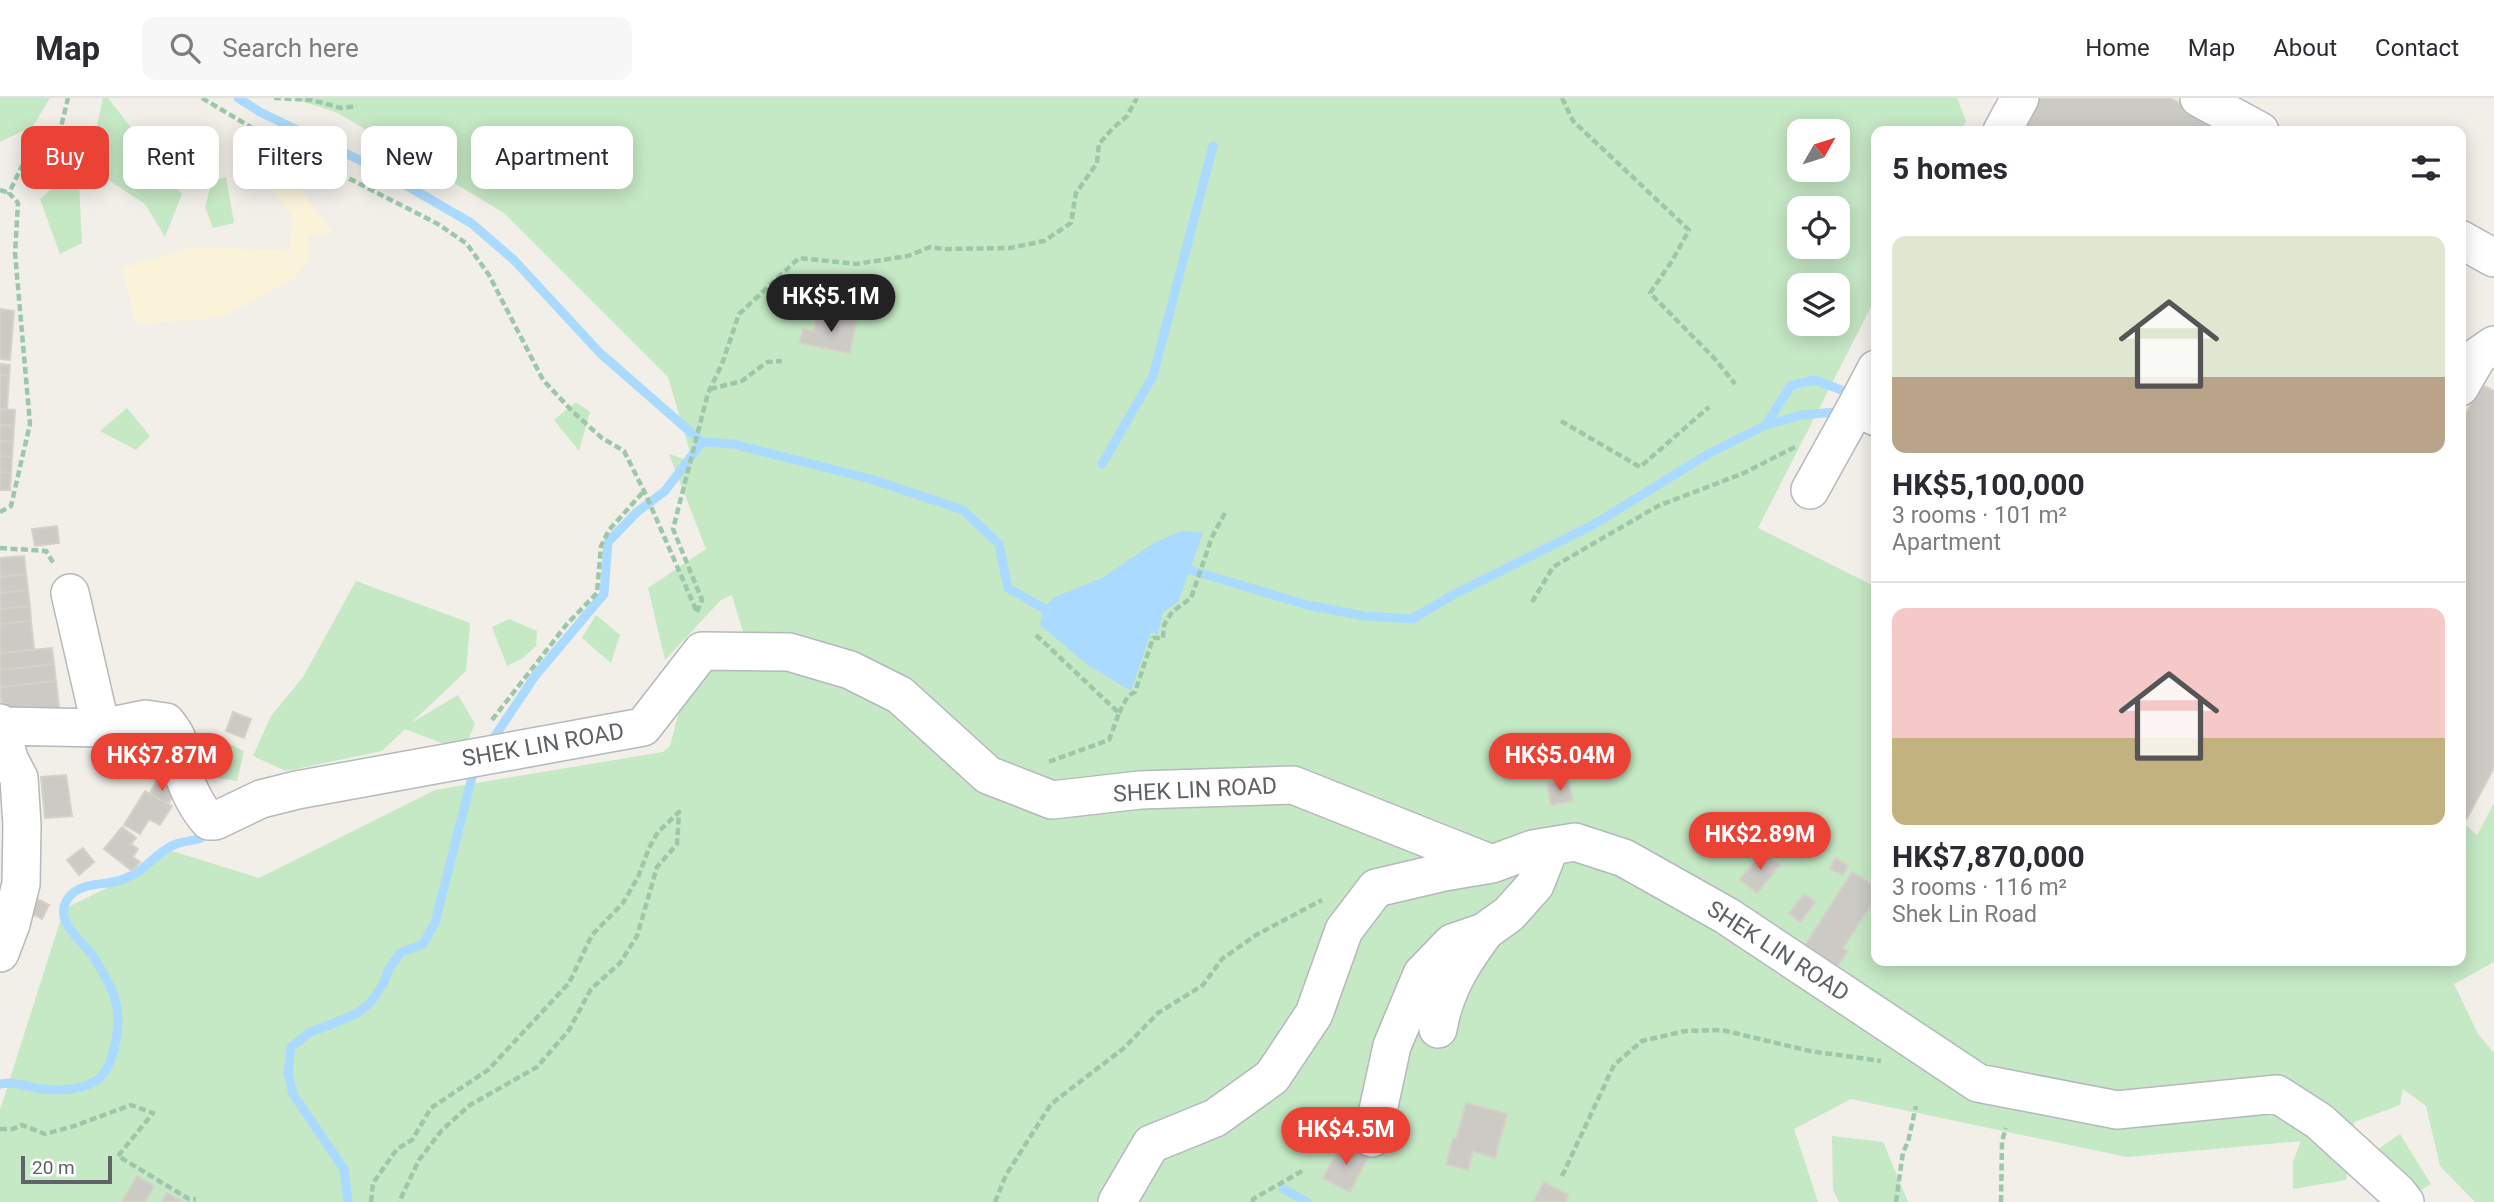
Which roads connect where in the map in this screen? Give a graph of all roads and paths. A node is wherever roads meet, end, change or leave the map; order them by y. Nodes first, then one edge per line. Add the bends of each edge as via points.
1 (68, 98) edge
2 (202, 98) edge
3 (274, 98) edge
4 (1137, 98) edge
5 (1562, 98) edge
6 (2020, 98) edge
7 (2199, 98) edge
8 (357, 106) dead end
9 (2005, 126) edge
10 (2251, 126) edge
11 (0, 190) edge
12 (9, 193) junction
13 (2466, 242) edge
14 (2494, 258) edge
15 (2494, 345) edge
16 (782, 361) dead end
17 (2466, 377) edge
18 (1735, 384) dead end
19 (1871, 390) edge
20 (709, 391) junction
21 (1709, 407) dead end
22 (1866, 412) edge
23 (1561, 421) dead end
24 (1744, 472) dead end
25 (1810, 491) dead end
26 (645, 493) junction
27 (0, 512) edge
28 (1225, 513) dead end
29 (0, 548) edge
30 (70, 593) joint
31 (1532, 602) dead end
32 (697, 612) junction
33 (1036, 635) dead end
34 (702, 651) junction
35 (1119, 713) junction
36 (1, 724) edge
37 (101, 728) junction
38 (474, 758) junction
39 (1083, 796) junction
40 (1550, 847) junction
41 (1492, 864) junction
42 (1376, 888) junction
43 (1484, 932) junction
44 (0, 953) edge
45 (1438, 1029) dead end
46 (1891, 1062) dead end
47 (1916, 1106) dead end
48 (2006, 1128) dead end
49 (0, 1129) edge
50 (1372, 1138) dead end
51 (1304, 1170) dead end
52 (1562, 1176) dead end
53 (197, 1199) dead end
54 (371, 1202) edge
55 (399, 1202) edge
56 (995, 1202) edge
57 (1117, 1202) edge
58 (1253, 1202) edge
59 (1896, 1202) edge
60 (2001, 1202) edge
61 (2405, 1202) edge

1 - 12 path via 61,127 36,147
2 - 26 path via 467,244 489,275 542,380 602,438 624,451
3 - 8 path via 312,100 341,108
4 - 20 path via 1127,116 1099,144 1097,163 1076,193 1071,223 1044,241 1010,248 930,247 908,256 856,264 799,258 740,314
5 - 18 path via 1573,121 1689,230 1650,293
6 - 9 street
7 - 10 street
11 - 12 path
12 - 27 path via 18,203 15,253 30,424 11,506
13 - 14 street
15 - 17 street via 2478,356
16 - 20 path via 767,362 743,381
19 - 22 street
20 - 32 path via 673,529 702,600
21 - 23 path via 1640,467
22 - 25 street
24 - 31 path via 1658,506 1553,567
26 - 32 path
26 - 38 path via 609,530 601,546 597,593 508,699
28 - 35 path via 1191,598 1172,611 1163,638 1153,638 1135,692
29 - 30 path via 46,551
30 - 37 street
32 - 34 path
33 - 35 path
34 - 38 street, SHEK LIN ROAD via 643,727
34 - 39 street, SHEK LIN ROAD via 789,652 850,670 900,695 988,775 1052,800
35 - 39 path via 1109,740 1045,764
36 - 37 street
36 - 44 street via 19,778 21,884
37 - 38 street, SHEK LIN ROAD via 145,719 166,722 180,741 182,772 209,821 273,796
39 - 41 street, SHEK LIN ROAD via 1293,785
40 - 41 street, SHEK LIN ROAD
40 - 43 street via 1535,885 1509,914
40 - 61 street, SHEK LIN ROAD via 1575,842 1625,858 1727,916 1978,1083 2117,1110 2277,1094 2319,1121
41 - 42 street
42 - 56 path via 1352,887 1323,900 1256,935 1222,959 1203,985 1158,1013 1124,1048 1051,1104 1006,1175
42 - 57 street via 1344,930 1314,1014 1272,1077 1215,1118 1151,1144
43 - 45 street via 1443,1003
43 - 50 street via 1452,943 1422,974 1392,1046
46 - 52 path via 1810,1051 1722,1030 1685,1031 1642,1041 1614,1065
47 - 59 path
48 - 60 path
49 - 53 path via 22,1125 46,1133 131,1105 153,1112 118,1156 189,1199
51 - 58 path
54 - 55 path via 373,1183 397,1149 412,1140 431,1108 488,1070 569,983 592,935 623,903 649,848 679,812 677,844 657,867 637,936 620,962 591,989 569,1030 537,1067 470,1105 442,1130 419,1160

